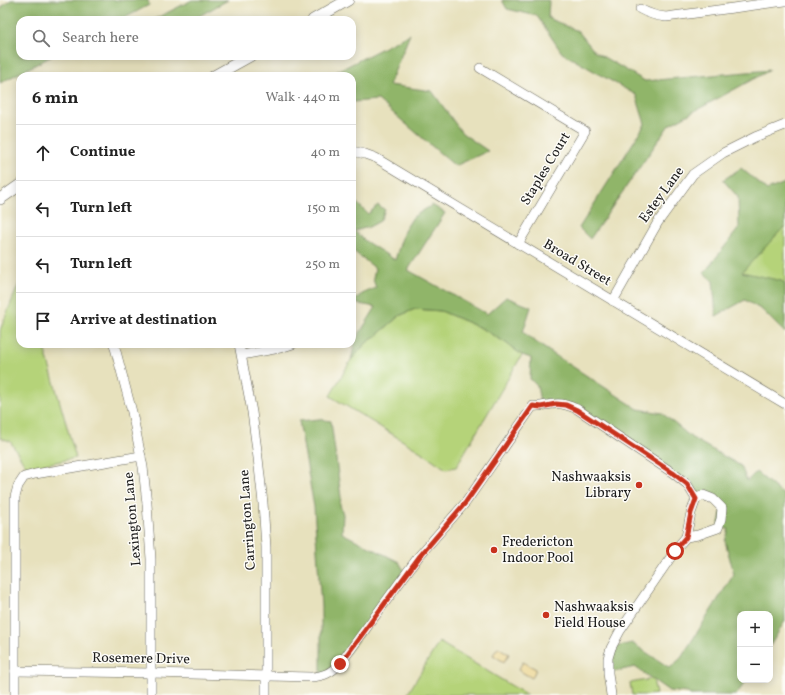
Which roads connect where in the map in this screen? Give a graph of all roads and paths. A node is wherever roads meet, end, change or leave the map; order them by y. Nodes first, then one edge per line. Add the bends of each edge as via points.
1 (348, 0) edge
2 (785, 1) edge
3 (640, 9) dead end
4 (320, 16) edge
5 (243, 60) edge
6 (480, 68) dead end
7 (221, 72) edge
8 (785, 125) edge
9 (356, 152) edge
10 (16, 188) edge
11 (0, 199) edge
12 (518, 244) junction
13 (613, 301) junction
14 (115, 348) edge
15 (240, 348) edge
16 (280, 348) edge
17 (242, 355) junction
18 (785, 404) edge
19 (141, 456) junction
20 (696, 499) junction
21 (686, 537) junction
22 (15, 671) junction
23 (151, 673) junction
24 (266, 676) junction
25 (15, 695) edge
26 (151, 695) edge
27 (266, 695) edge
28 (612, 695) edge

1 - 4 street
2 - 3 street via 666,17 658,17
5 - 7 street
6 - 12 street, Staples Court via 586,131
8 - 13 street, Estey Lane via 723,153 693,174 658,222
9 - 12 street, Broad Street via 376,158
10 - 11 street
12 - 13 street, Broad Street
13 - 18 street, Broad Street
14 - 19 street, Lexington Lane
15 - 17 street, Carrington Lane
16 - 17 street
17 - 24 street, Carrington Lane via 263,503 266,547
19 - 22 street via 35,474 24,477 18,486 15,497
19 - 23 street, Lexington Lane via 151,559
20 - 21 street
20 - 21 street via 703,495 713,499 722,508 721,520 718,528 698,536
20 - 24 street, Rosemere Drive via 687,484 673,473 577,410 556,404 533,406 466,502 420,556 340,664 332,672 321,676
21 - 28 street via 620,631 611,648 608,673
22 - 23 street, Rosemere Drive
22 - 25 street
23 - 24 street, Rosemere Drive
23 - 26 street, Lexington Lane
24 - 27 street, Carrington Lane

